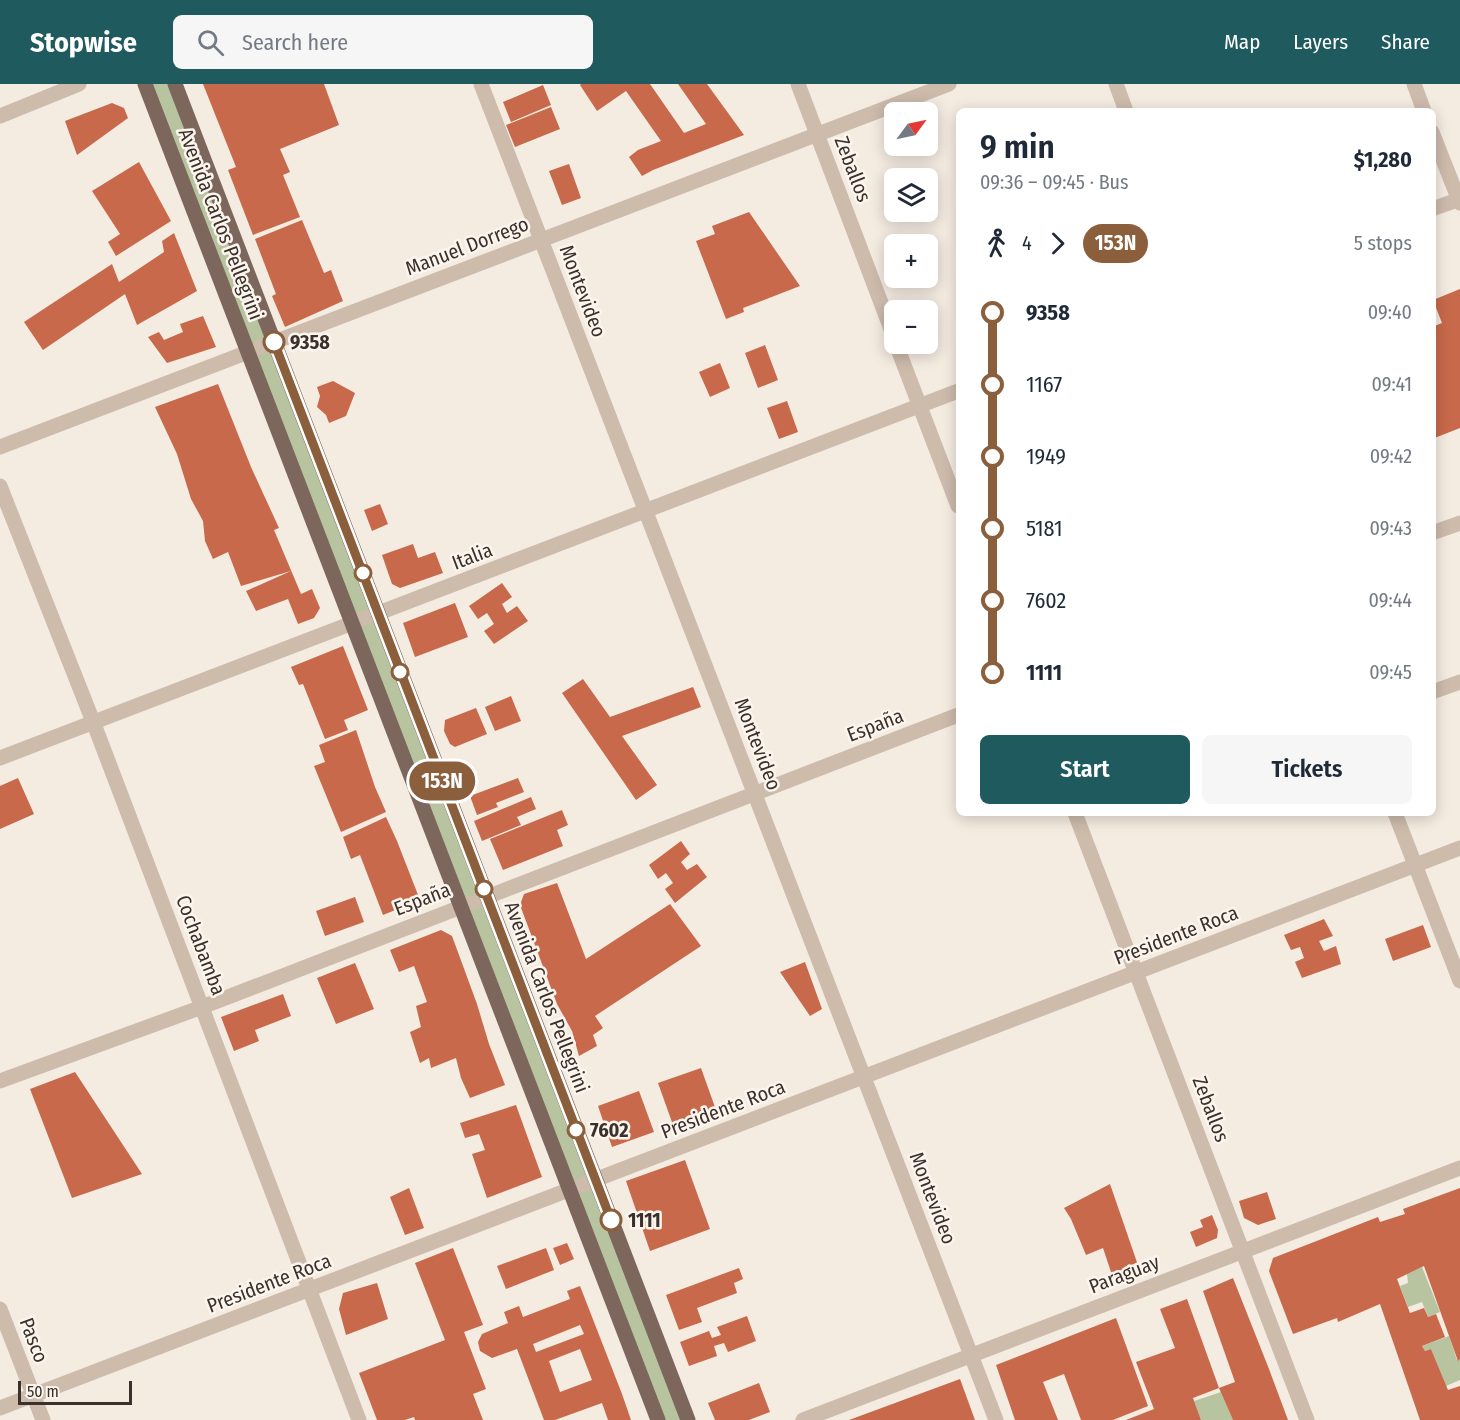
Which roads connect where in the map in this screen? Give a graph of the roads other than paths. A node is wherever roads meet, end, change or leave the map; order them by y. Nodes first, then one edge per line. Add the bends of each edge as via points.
1 (79, 84) edge
2 (145, 84) edge
3 (175, 84) edge
4 (481, 84) edge
5 (798, 84) edge
6 (949, 84) edge
7 (1116, 84) edge
8 (1414, 84) edge
9 (1125, 108) edge
10 (1423, 108) edge
11 (0, 116) edge
12 (817, 134) junction
13 (1436, 142) edge
14 (1460, 200) edge
15 (1436, 208) edge
16 (541, 240) junction
17 (884, 311) edge
18 (274, 342) junction
19 (248, 352) junction
20 (900, 354) edge
21 (956, 393) edge
22 (920, 406) junction
23 (0, 447) edge
24 (0, 486) edge
25 (956, 501) edge
26 (646, 512) junction
27 (1460, 523) edge
28 (1436, 532) edge
29 (378, 614) junction
30 (352, 624) junction
31 (1460, 682) edge
32 (1436, 691) edge
33 (956, 717) edge
34 (94, 724) junction
35 (0, 758) edge
36 (755, 794) junction
37 (1076, 816) edge
38 (1396, 816) edge
39 (1460, 849) edge
40 (1415, 866) junction
41 (487, 897) junction
42 (461, 907) junction
43 (1136, 973) junction
44 (1460, 981) edge
45 (202, 1006) junction
46 (864, 1077) junction
47 (0, 1081) edge
48 (1460, 1168) edge
49 (595, 1180) junction
50 (570, 1190) junction
51 (1242, 1251) junction
52 (309, 1290) junction
53 (0, 1309) edge
54 (971, 1355) junction
55 (33, 1396) junction
56 (0, 1408) edge
57 (43, 1420) edge
58 (359, 1420) edge
59 (658, 1420) edge
60 (687, 1420) edge
61 (802, 1420) edge
62 (996, 1420) edge
63 (1306, 1420) edge

1 - 11 street
2 - 19 main road, Avenida Carlos Pellegrini
3 - 18 main road, Avenida Carlos Pellegrini
4 - 16 street, Montevideo
5 - 12 street, Zeballos
6 - 12 street, Manuel Dorrego
7 - 9 street
8 - 10 street
12 - 16 street, Manuel Dorrego
12 - 17 street, Zeballos
13 - 14 street
14 - 15 street
16 - 18 street, Manuel Dorrego
16 - 26 street, Montevideo
18 - 19 street, Manuel Dorrego
18 - 29 main road, Avenida Carlos Pellegrini
19 - 23 street, Manuel Dorrego
19 - 30 main road, Avenida Carlos Pellegrini
20 - 22 street
21 - 22 street, Italia
22 - 25 street
22 - 26 street, Italia
24 - 34 street, Cochabamba
26 - 29 street, Italia
26 - 36 street, Montevideo
27 - 28 street
29 - 30 street, Italia
29 - 41 main road, Avenida Carlos Pellegrini
30 - 34 street, Italia
30 - 42 main road, Avenida Carlos Pellegrini
31 - 32 street
33 - 36 street, España
34 - 35 street, Italia
34 - 45 street, Cochabamba
36 - 41 street, España
36 - 46 street, Montevideo
37 - 43 street, Zeballos
38 - 40 street
39 - 40 street, Presidente Roca
40 - 43 street, Presidente Roca
40 - 44 street
41 - 42 street, España
41 - 49 main road, Avenida Carlos Pellegrini
42 - 45 street, España
42 - 50 main road, Avenida Carlos Pellegrini
43 - 46 street, Presidente Roca
43 - 51 street, Zeballos
45 - 47 street, España
45 - 52 street, Cochabamba
46 - 49 street, Presidente Roca
46 - 54 street, Montevideo
48 - 51 street, Paraguay
49 - 50 street, Presidente Roca
49 - 60 main road, Avenida Carlos Pellegrini
50 - 52 street, Presidente Roca
50 - 59 main road, Avenida Carlos Pellegrini
51 - 54 street, Paraguay
51 - 63 street, Zeballos
52 - 55 street, Presidente Roca
52 - 58 street, Cochabamba
53 - 55 street, Pasco
54 - 61 street, Paraguay
54 - 62 street, Montevideo
55 - 56 street, Presidente Roca
55 - 57 street, Pasco

